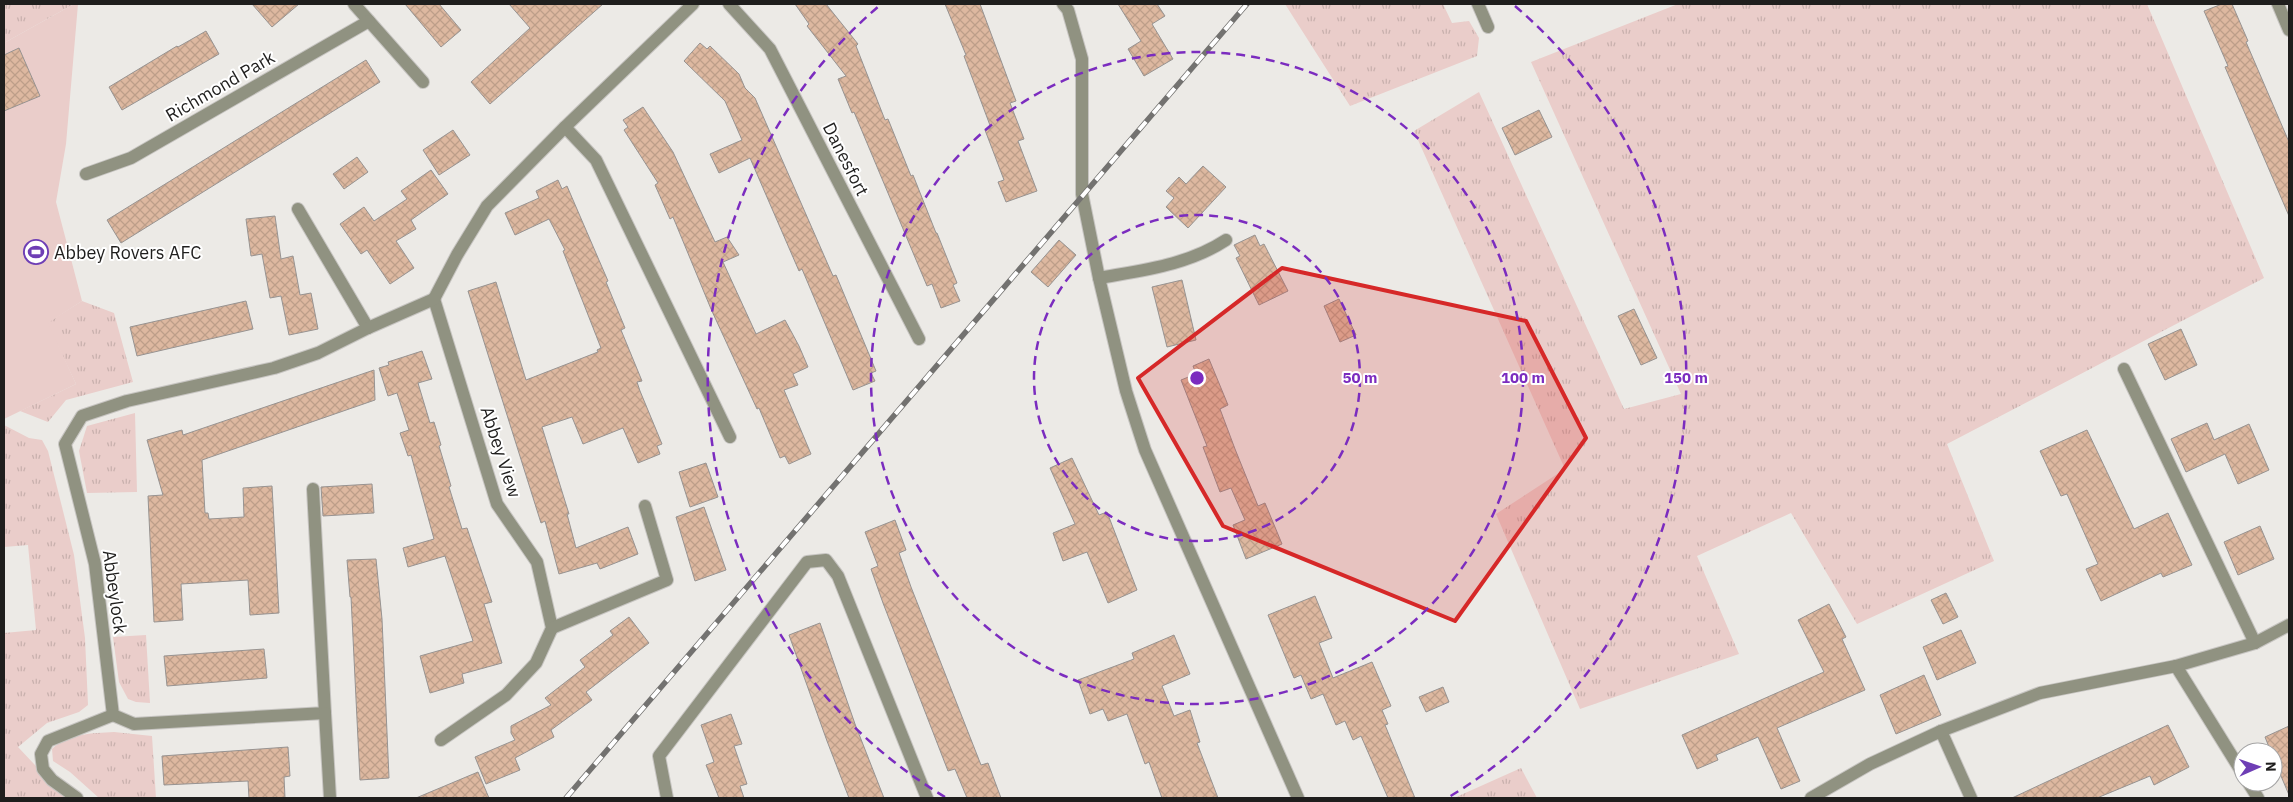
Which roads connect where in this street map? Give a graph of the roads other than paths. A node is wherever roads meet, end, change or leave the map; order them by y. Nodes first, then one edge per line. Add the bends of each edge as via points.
1 (354, 4) edge
2 (693, 4) edge
3 (729, 4) edge
4 (1063, 4) edge
5 (1478, 4) edge
6 (2278, 4) edge
7 (369, 21) junction
8 (1488, 27) dead end
9 (2289, 30) edge
10 (423, 82) dead end
11 (564, 127) junction
12 (86, 174) dead end
13 (298, 209) dead end
14 (1226, 240) dead end
15 (1099, 278) junction
16 (434, 300) junction
17 (368, 328) junction
18 (919, 339) dead end
19 (2124, 369) dead end
20 (730, 437) dead end
21 (313, 489) dead end
22 (645, 506) dead end
23 (2289, 625) edge
24 (552, 628) junction
25 (2255, 643) junction
26 (2176, 666) junction
27 (325, 712) junction
28 (113, 715) junction
29 (1941, 731) junction
30 (441, 740) dead end
31 (2233, 758) edge
32 (78, 798) edge
33 (330, 798) edge
34 (666, 798) edge
35 (927, 798) edge
36 (1298, 798) edge
37 (1811, 798) edge
38 (1971, 798) edge

1 - 7 street
2 - 11 street
3 - 18 street, Danesfort via 770,49
4 - 15 street via 1068,10 1082,60 1082,194
5 - 8 street
6 - 9 street
7 - 10 street
7 - 12 street, Richmond Park via 131,158
11 - 16 street via 487,206
11 - 20 street via 596,160
13 - 17 street
14 - 15 street via 1210,250 1171,264
15 - 36 street via 1126,391 1145,450
16 - 17 street, Abbeylock
16 - 24 street, Abbey View via 497,504 537,562
17 - 28 street, Abbeylock via 318,353 274,368 127,401 82,416 66,444 95,564
19 - 25 street
21 - 27 street
22 - 24 street via 667,580
23 - 25 street
24 - 30 street via 536,663 506,694
25 - 26 street
26 - 29 street via 2040,693
26 - 31 street
27 - 28 street via 134,724
27 - 33 street
28 - 32 street via 48,741 41,754 43,769 52,780
29 - 37 street via 1870,764
29 - 38 street
34 - 35 street via 659,756 807,562 826,560 838,576

